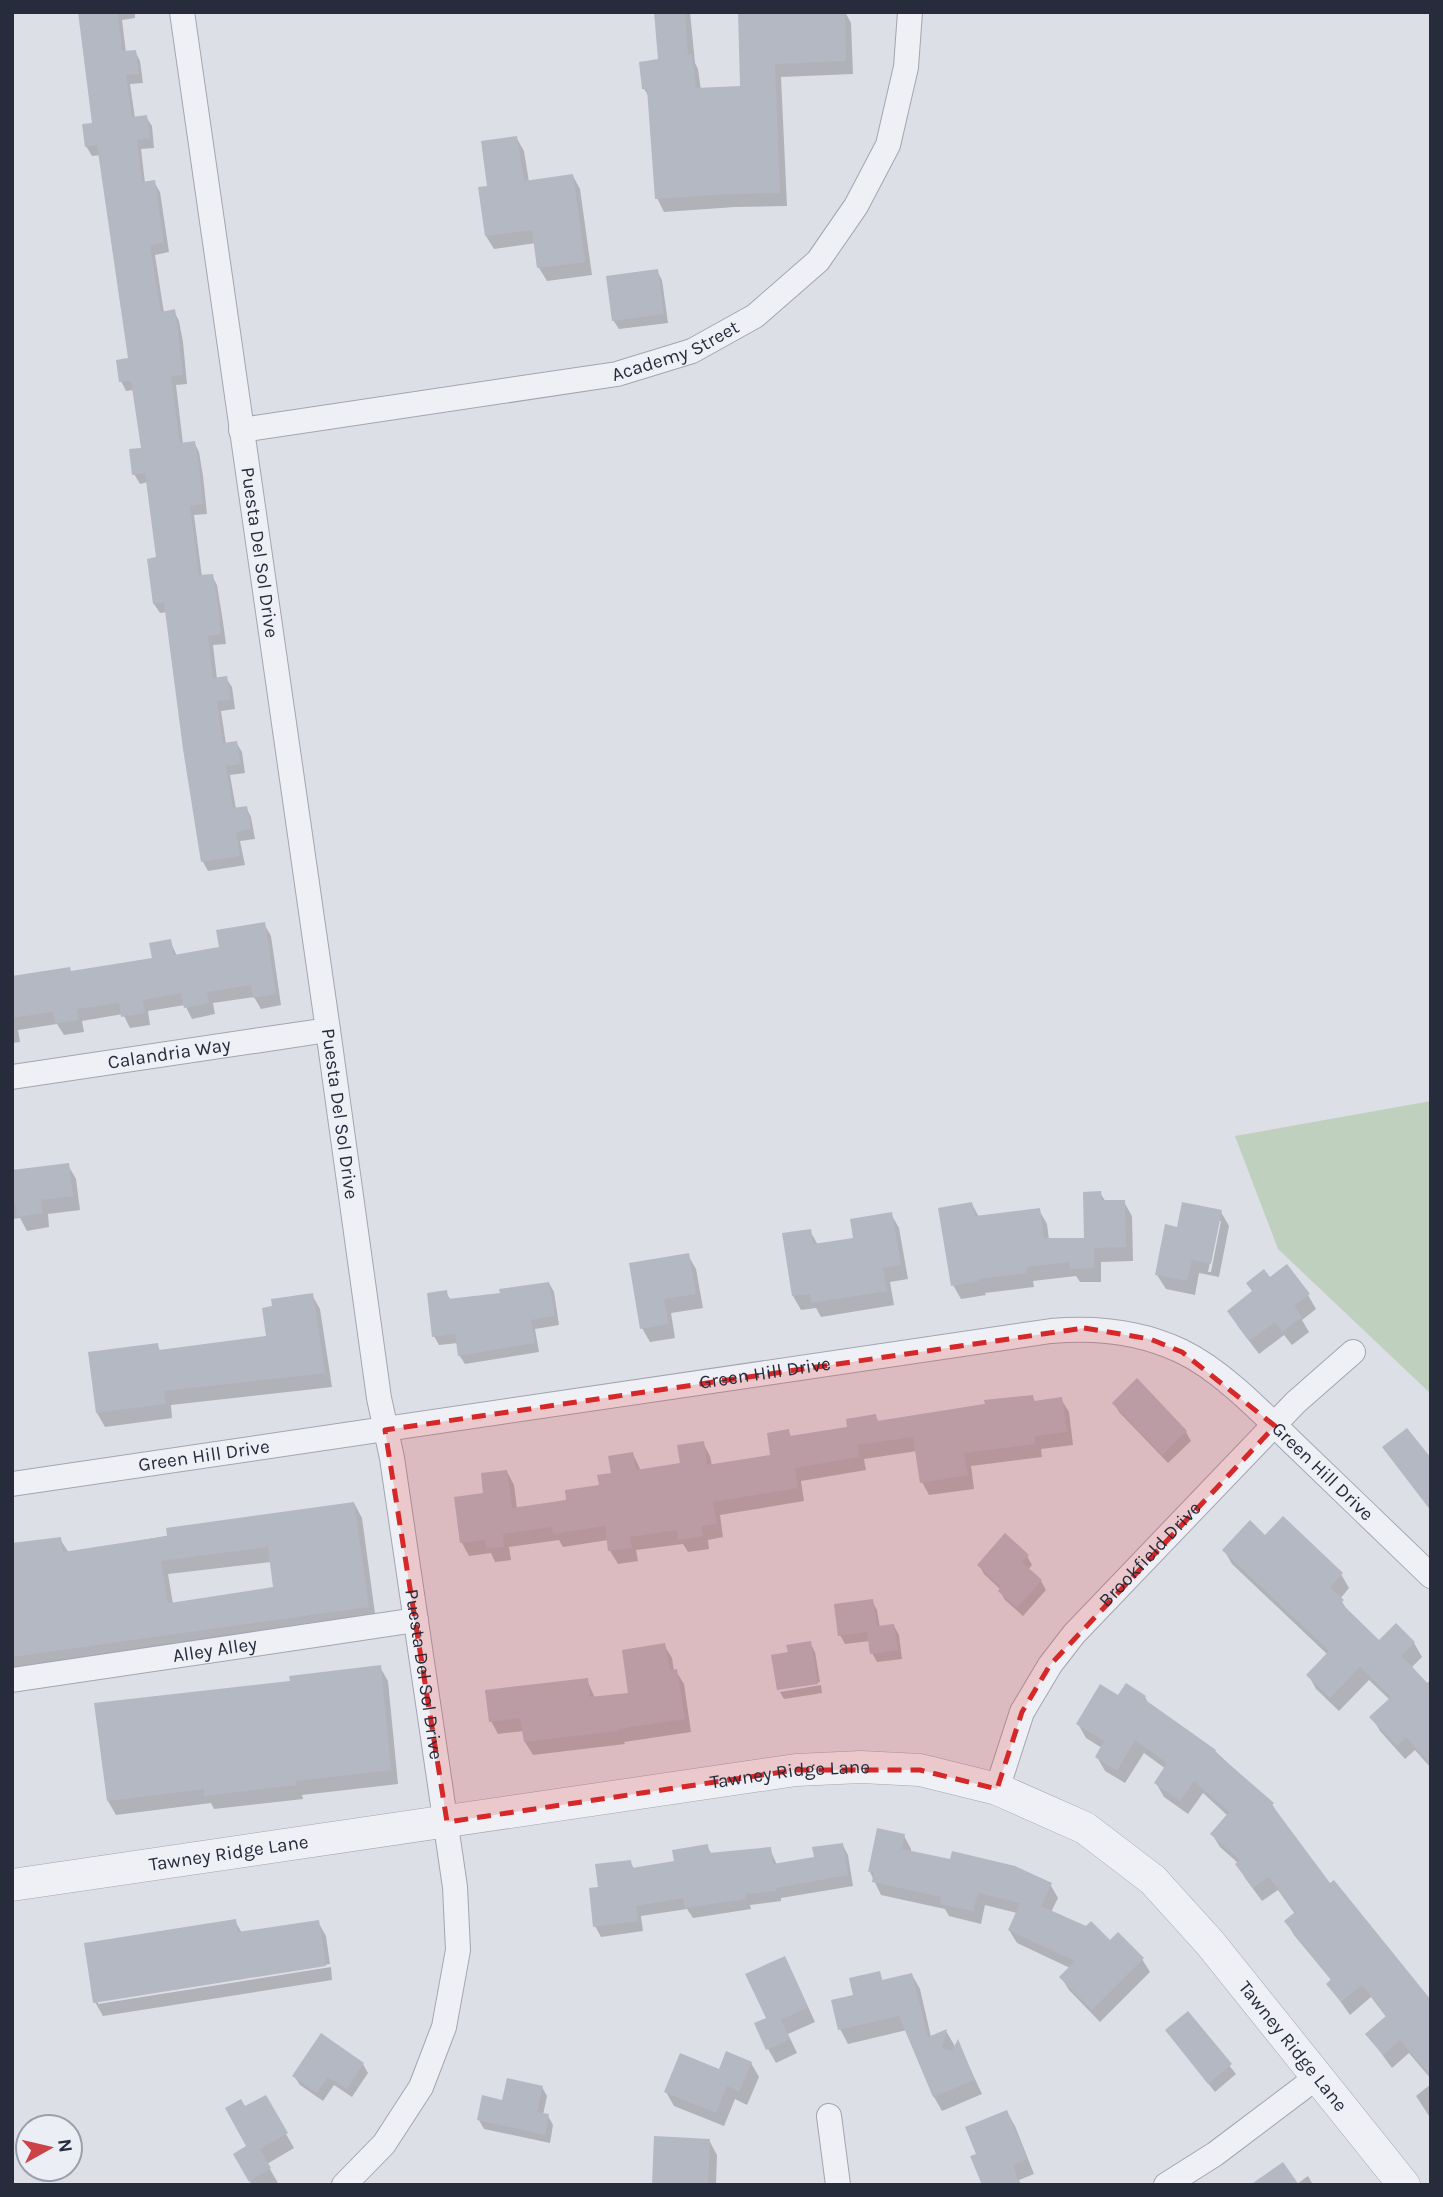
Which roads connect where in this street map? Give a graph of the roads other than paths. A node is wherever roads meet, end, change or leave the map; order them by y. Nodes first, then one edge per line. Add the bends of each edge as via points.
1 (182, 12) edge
2 (910, 12) edge
3 (241, 430) junction
4 (328, 1030) junction
5 (12, 1077) edge
6 (1353, 1352) dead end
7 (1275, 1426) junction
8 (386, 1430) junction
9 (12, 1485) edge
10 (1431, 1576) edge
11 (416, 1620) junction
12 (12, 1680) edge
13 (997, 1789) junction
14 (447, 1822) junction
15 (12, 1885) edge
16 (1317, 2077) junction
17 (829, 2116) dead end
18 (344, 2185) edge
19 (838, 2185) edge
20 (1166, 2185) edge
21 (1404, 2185) edge

1 - 3 street, Puesta Del Sol Drive
2 - 3 street, Academy Street via 906,67 888,145 856,206 818,261 755,316 692,351 617,374
3 - 4 street, Puesta Del Sol Drive
4 - 5 street, Calandria Way
4 - 8 street, Puesta Del Sol Drive
6 - 7 street, Brookfield Drive
7 - 8 street, Green Hill Drive via 1216,1373 1182,1352 1150,1339 1084,1328
7 - 10 street, Green Hill Drive
7 - 13 street, Brookfield Drive via 1074,1634 1050,1665 1022,1712
8 - 9 street, Green Hill Drive
8 - 11 street, Puesta Del Sol Drive
11 - 12 street, Alley Alley
11 - 14 street, Puesta Del Sol Drive
13 - 14 street, Tawney Ridge Lane via 920,1770 809,1770
13 - 16 street, Tawney Ridge Lane via 1085,1828 1153,1880
14 - 15 street, Tawney Ridge Lane
14 - 18 street, Puesta Del Sol Drive via 458,1950 444,2026 421,2087 384,2144
16 - 20 street
16 - 21 street, Tawney Ridge Lane
17 - 19 street

